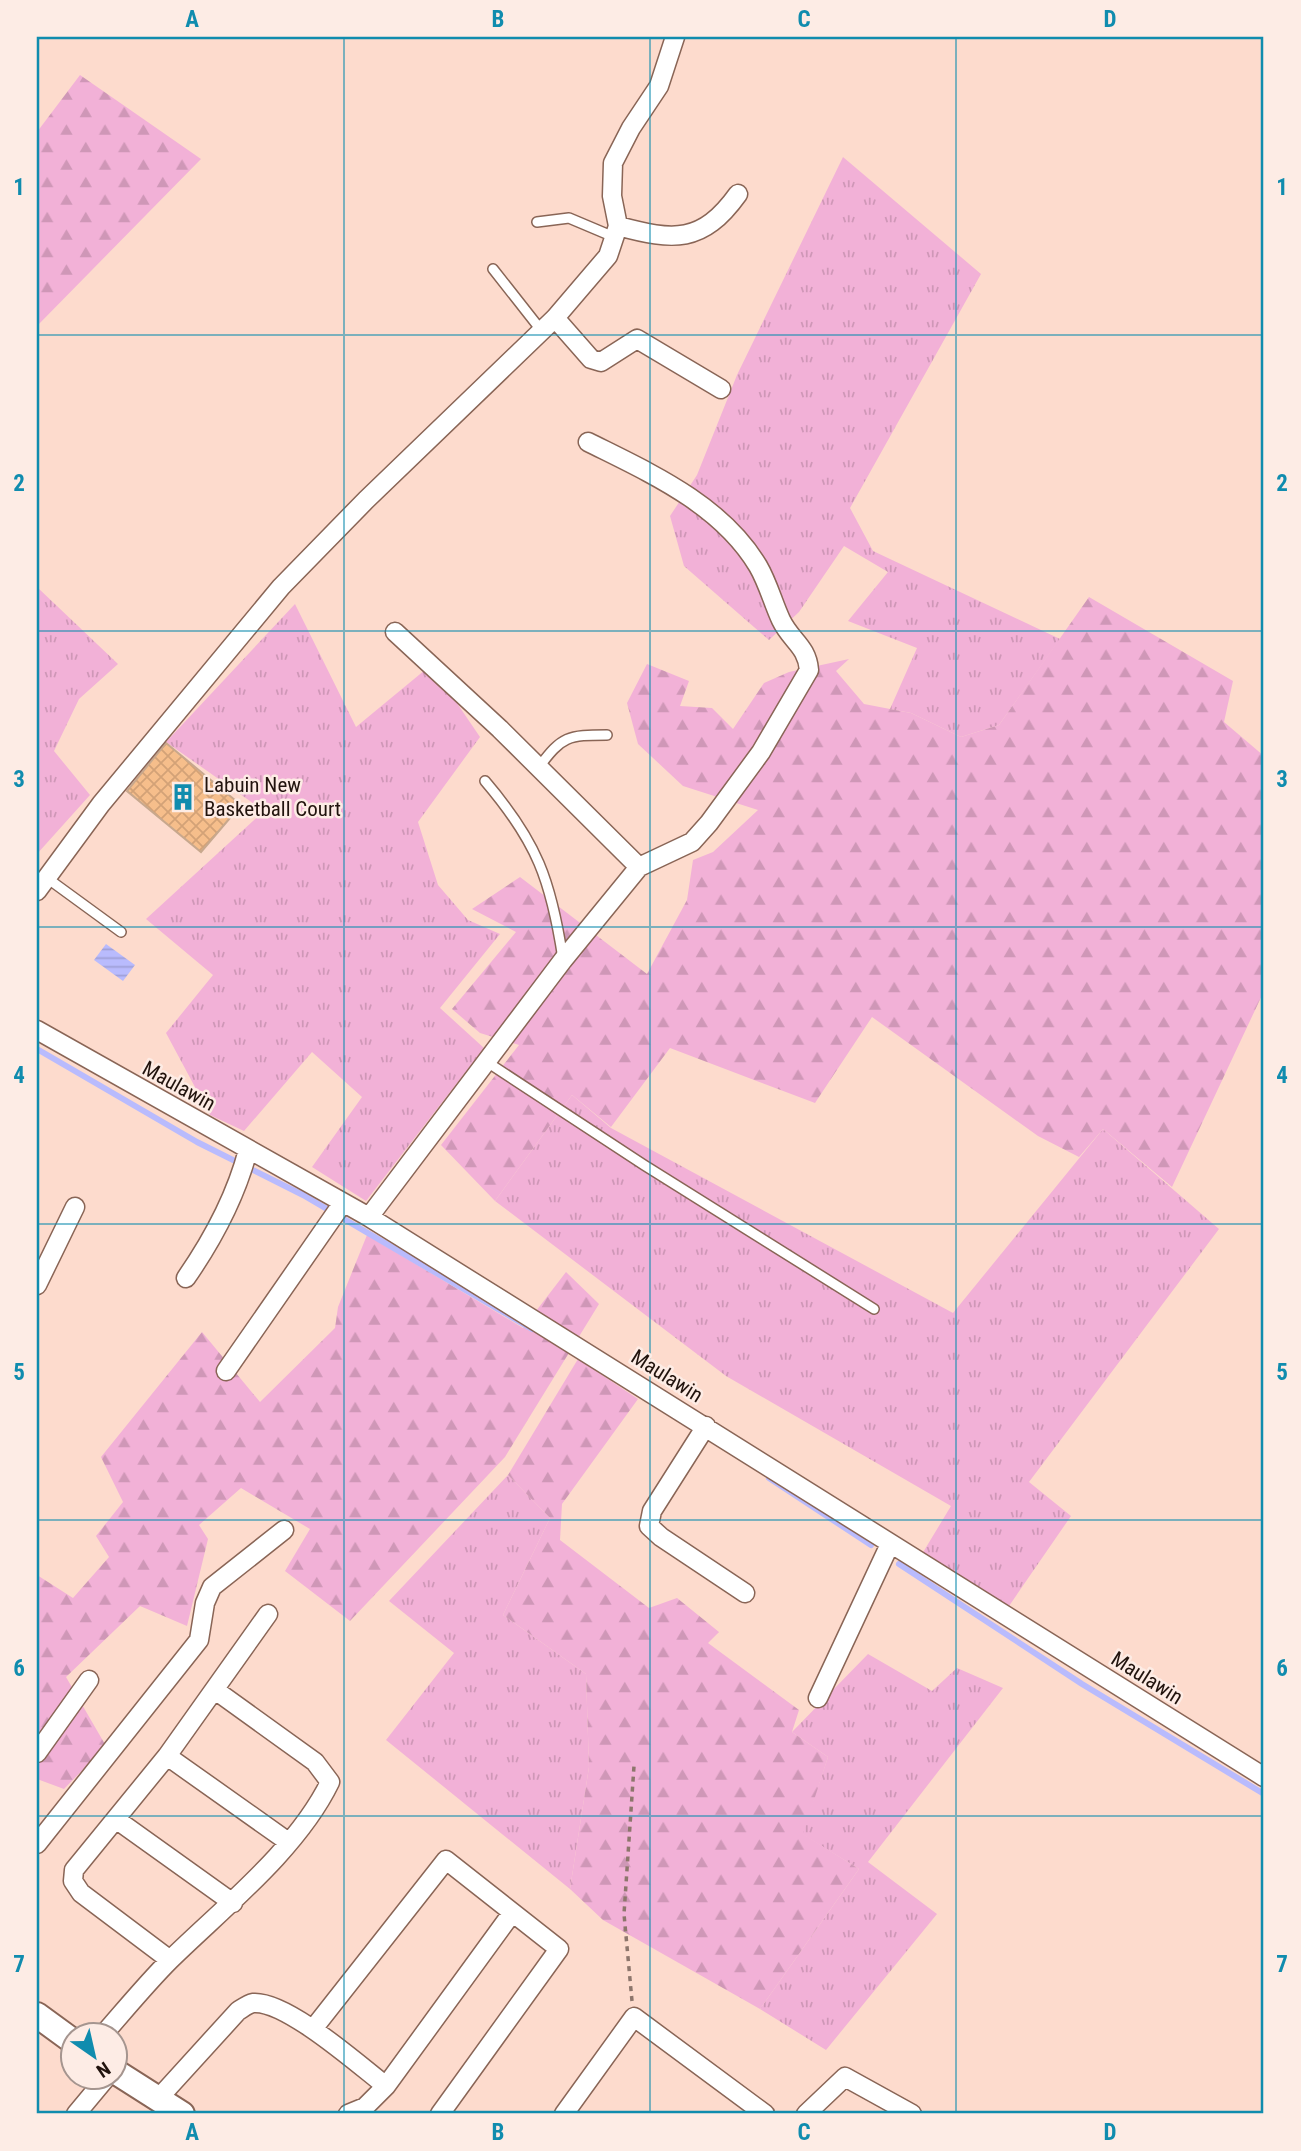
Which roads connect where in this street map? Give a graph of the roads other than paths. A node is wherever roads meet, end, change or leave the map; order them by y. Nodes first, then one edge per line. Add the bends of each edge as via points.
1 (668, 39) edge
2 (738, 194) dead end
3 (537, 222) dead end
4 (617, 232) junction
5 (494, 269) dead end
6 (548, 324) junction
7 (721, 389) dead end
8 (588, 442) dead end
9 (395, 632) dead end
10 (607, 735) dead end
11 (538, 767) junction
12 (485, 781) dead end
13 (639, 867) junction
14 (42, 885) edge
15 (121, 932) dead end
16 (563, 960) junction
17 (37, 1030) edge
18 (487, 1062) junction
19 (248, 1150) junction
20 (342, 1204) junction
21 (75, 1207) dead end
22 (369, 1217) junction
23 (186, 1278) dead end
24 (37, 1286) edge
25 (874, 1309) dead end
26 (226, 1371) dead end
27 (706, 1426) junction
28 (284, 1530) dead end
29 (890, 1544) junction
30 (745, 1593) dead end
31 (268, 1614) dead end
32 (89, 1680) dead end
33 (215, 1690) junction
34 (818, 1698) dead end
35 (37, 1753) edge
36 (167, 1756) junction
37 (1264, 1777) edge
38 (117, 1820) junction
39 (287, 1841) junction
40 (37, 1844) edge
41 (233, 1903) junction
42 (512, 1913) junction
43 (170, 1960) junction
44 (37, 2015) edge
45 (114, 2022) edge
46 (313, 2029) junction
47 (60, 2032) edge
48 (130, 2082) edge
49 (386, 2086) junction
50 (94, 2092) edge
51 (157, 2100) junction
52 (370, 2110) edge
53 (76, 2114) edge
54 (182, 2114) edge
55 (348, 2114) edge
56 (440, 2114) edge
57 (564, 2114) edge
58 (765, 2114) edge
59 (806, 2114) edge
60 (912, 2114) edge

1 - 4 street via 659,86 613,163
2 - 4 street via 720,219 703,230 659,237
3 - 4 lane via 569,218
4 - 6 street via 608,256
5 - 6 lane
6 - 7 street via 591,359 601,362 638,339
6 - 14 street via 281,587 138,758
8 - 13 street via 670,483 709,512 759,567 782,623 808,654 809,670 768,740 709,823 692,842
9 - 11 street
10 - 11 lane via 576,735 559,741
11 - 13 street
12 - 16 lane via 532,843 556,913
13 - 16 street
14 - 15 lane
16 - 18 street
17 - 19 street, Maulawin
18 - 22 street
18 - 25 lane
19 - 20 street, Maulawin
19 - 23 street via 220,1220
20 - 22 street, Maulawin
20 - 26 street
21 - 24 street
22 - 27 street, Maulawin
27 - 29 street, Maulawin
27 - 30 street via 652,1511 649,1526
28 - 40 street via 212,1587 199,1640
29 - 34 street
29 - 37 street, Maulawin
31 - 33 street
32 - 35 street
33 - 36 street
33 - 39 street via 315,1762 330,1782 313,1814
36 - 38 street
36 - 39 street
38 - 41 street
38 - 43 street via 74,1870 73,1881
39 - 41 street
41 - 43 street
42 - 46 street via 446,1860
42 - 49 street
42 - 56 street via 559,1949
43 - 45 street
44 - 47 main road
46 - 49 street
46 - 51 street via 265,2005 251,2003 238,2011
48 - 51 main road
49 - 52 street
50 - 53 street
51 - 54 main road
52 - 55 street
57 - 58 street via 634,2017
59 - 60 street via 845,2077

